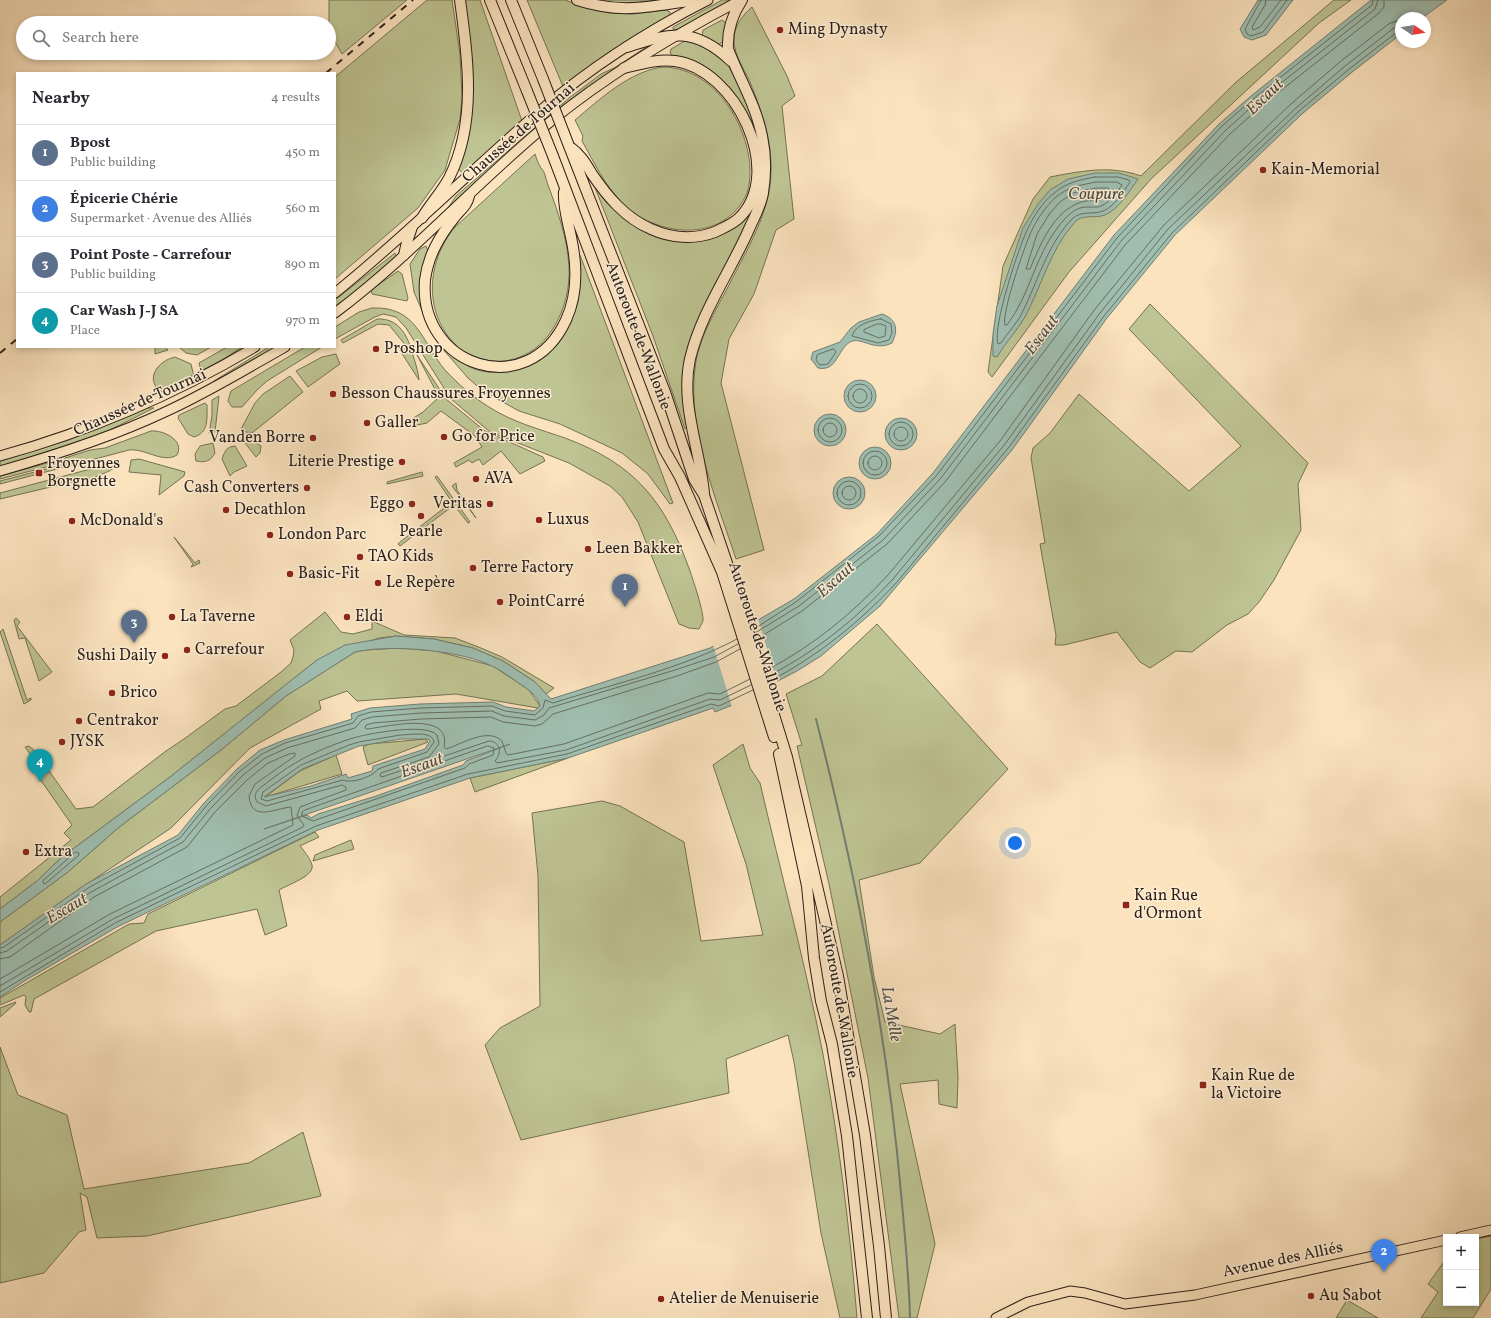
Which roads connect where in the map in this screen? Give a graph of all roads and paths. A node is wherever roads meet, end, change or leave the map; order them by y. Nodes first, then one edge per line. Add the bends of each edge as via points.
1 (460, 0) edge
2 (490, 0) edge
3 (511, 0) edge
4 (577, 0) edge
5 (696, 0) edge
6 (708, 0) edge
7 (741, 0) edge
8 (678, 35) junction
9 (627, 47) junction
10 (734, 64) junction
11 (624, 68) junction
12 (569, 146) junction
13 (564, 188) junction
14 (469, 196) junction
15 (422, 218) junction
16 (412, 227) junction
17 (404, 255) junction
18 (336, 292) edge
19 (336, 312) edge
20 (253, 348) edge
21 (283, 348) edge
22 (0, 456) edge
23 (0, 471) edge
24 (704, 495) junction
25 (726, 571) junction
26 (784, 758) junction
27 (1491, 1230) edge
28 (1473, 1234) edge
29 (1443, 1241) edge
30 (867, 1318) edge
31 (886, 1318) edge
32 (996, 1318) edge

1 - 15 highway via 467,68 467,118 454,167
2 - 13 highway, Autoroute de Wallonie, bridge
3 - 12 highway, Autoroute de Wallonie, bridge
4 - 5 highway via 627,10
6 - 9 main road, Chaussée de Tournai
7 - 8 main road, Chaussée de Tournai
7 - 10 highway via 728,33 728,49
8 - 9 highway via 658,37
8 - 10 highway via 707,42
8 - 11 main road, Chaussée de Tournai
9 - 15 main road, Chaussée de Tournai via 542,109
10 - 24 highway via 758,120 765,156 765,172 763,194 755,216 708,312 690,358 687,376 688,399
11 - 12 highway via 659,60 676,61 700,70 724,89 747,123 753,140 757,163 756,185 750,203 739,218 725,228 707,235 672,236 646,226 621,209 606,194 580,154
11 - 14 main road, Chaussée de Tournai via 550,123
12 - 24 highway, Autoroute de Wallonie via 665,392 694,479
13 - 14 highway via 563,203 575,256 576,278 572,303 563,326 549,345 525,363 512,367 485,366 460,356 448,346 437,331 426,302 427,269 432,252 442,234 467,204
13 - 25 highway, Autoroute de Wallonie via 664,449
14 - 17 main road, Chaussée de Tournai
15 - 16 main road, Chaussée de Tournai
16 - 17 highway
16 - 18 main road, Chaussée de Tournai
17 - 19 main road, Chaussée de Tournai
20 - 22 main road, Chaussée de Tournai via 199,380 138,408 83,430
21 - 23 main road, Chaussée de Tournai via 207,391 154,417 64,452
24 - 25 highway, Autoroute de Wallonie
25 - 26 highway, Autoroute de Wallonie
26 - 30 highway, Autoroute de Wallonie via 807,886 821,1001 832,1044 847,1136
26 - 31 highway, Autoroute de Wallonie via 838,976 865,1135
27 - 28 main road
29 - 32 main road, Avenue des Alliés via 1194,1295 1125,1304 1070,1291 1028,1302

